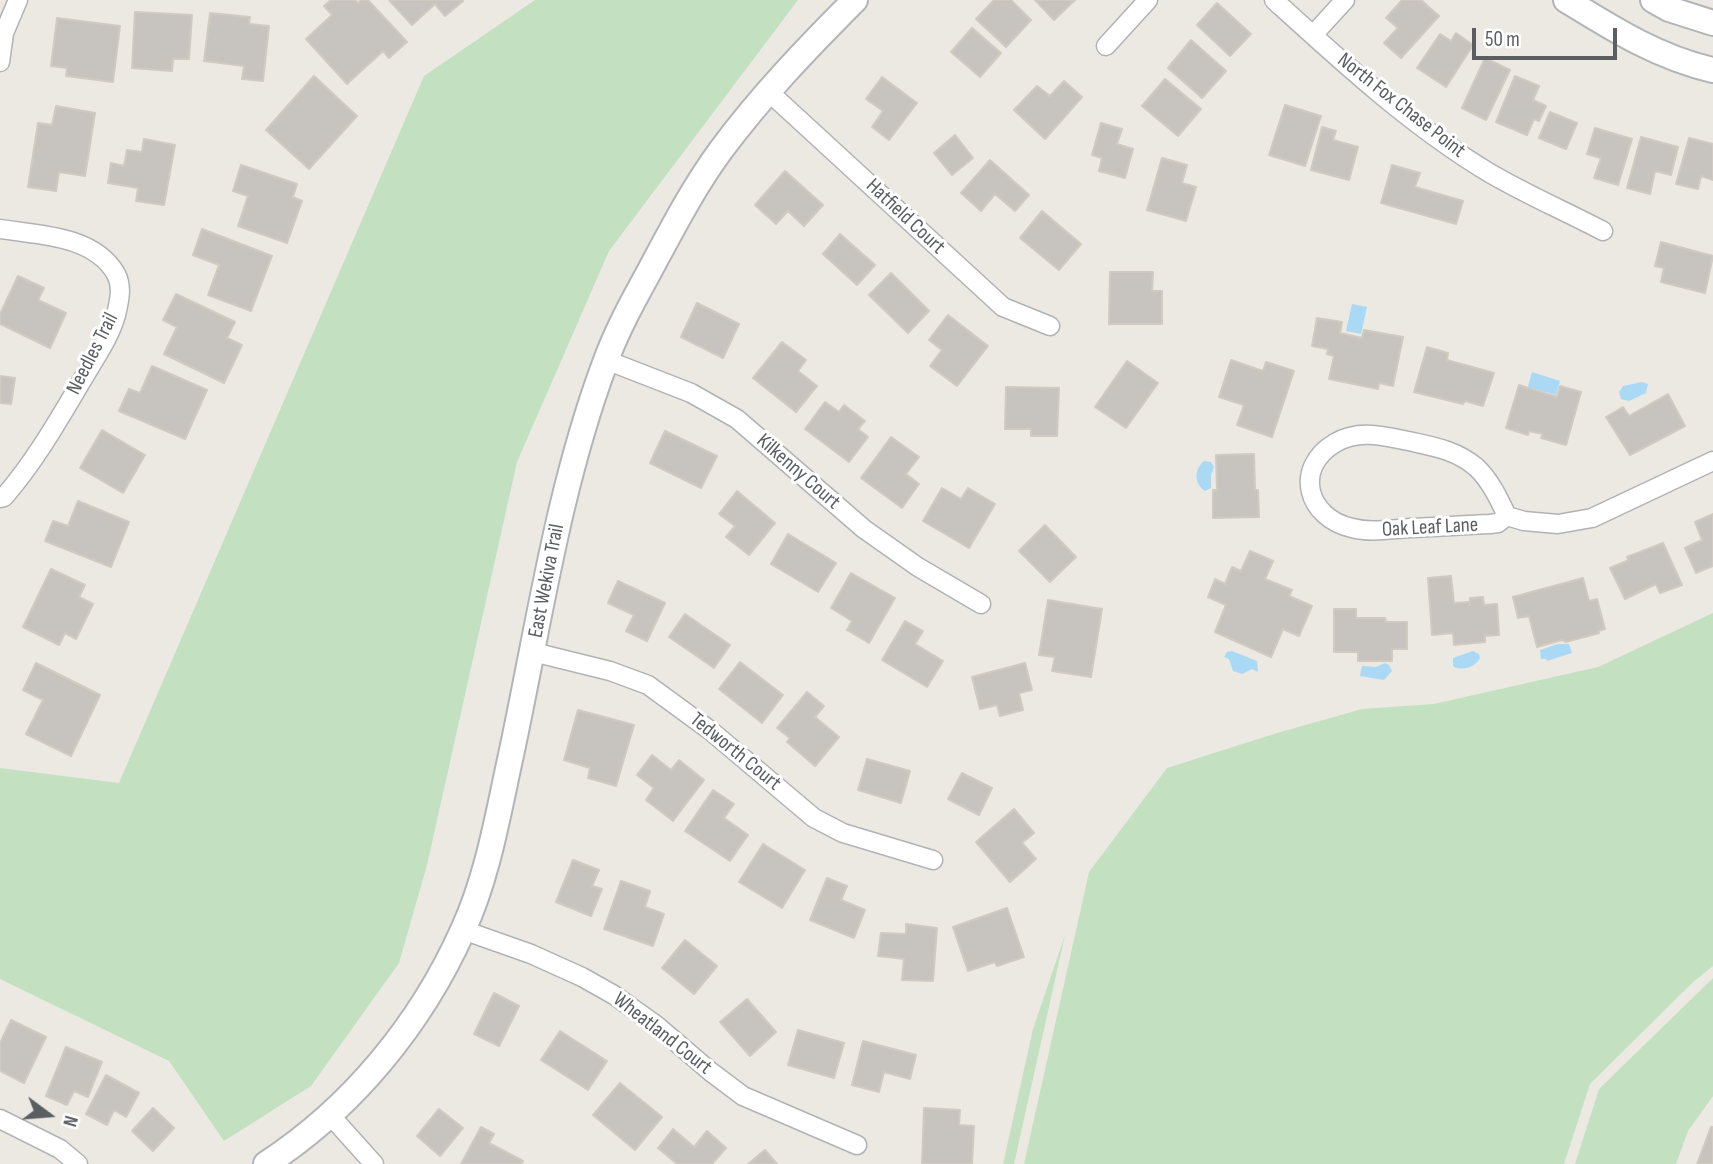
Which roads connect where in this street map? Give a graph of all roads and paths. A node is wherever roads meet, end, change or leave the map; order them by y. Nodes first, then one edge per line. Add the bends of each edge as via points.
1 (18, 0) edge
2 (855, 0) edge
3 (1149, 0) edge
4 (1274, 0) edge
5 (1345, 0) edge
6 (1566, 0) edge
7 (1653, 0) edge
8 (1713, 23) edge
9 (1313, 35) junction
10 (1106, 46) dead end
11 (0, 62) edge
12 (1713, 70) edge
13 (769, 92) junction
14 (0, 229) edge
15 (1603, 231) dead end
16 (1050, 327) dead end
17 (606, 360) junction
18 (1713, 461) edge
19 (0, 498) edge
20 (1507, 516) junction
21 (981, 604) dead end
22 (533, 652) junction
23 (933, 860) dead end
24 (463, 930) junction
25 (330, 1115) junction
26 (0, 1119) edge
27 (857, 1145) dead end
28 (78, 1164) edge
29 (266, 1164) edge
30 (374, 1164) edge

1 - 11 street via 4,33
2 - 13 street, East Wekiva Trail
3 - 10 street
4 - 9 street, North Fox Chase Point
5 - 9 street
6 - 12 street via 1625,37
7 - 8 street
9 - 15 street, North Fox Chase Point via 1430,134 1489,172
13 - 16 street, Hatfield Court via 1003,307
13 - 17 street, East Wekiva Trail via 685,205
14 - 19 street, Needles Trail via 66,240 93,250 116,273 121,289 105,338 50,436
17 - 21 street, Kilkenny Court via 691,393 737,419 864,529
17 - 22 street, East Wekiva Trail via 564,499
18 - 20 street, Oak Leaf Lane via 1592,518 1558,524
20 - 20 street, Oak Leaf Lane via 1490,524 1373,531 1342,525 1313,501 1311,472 1337,441 1369,434 1387,436 1446,450 1468,461 1479,470
22 - 23 street, Tedworth Court via 648,685 814,818 843,833
22 - 24 street, East Wekiva Trail via 483,875
24 - 25 street, East Wekiva Trail via 405,1031
24 - 27 street, Wheatland Court via 531,954 614,995 743,1096
25 - 29 street, East Wekiva Trail
25 - 30 street
26 - 28 street via 60,1149

